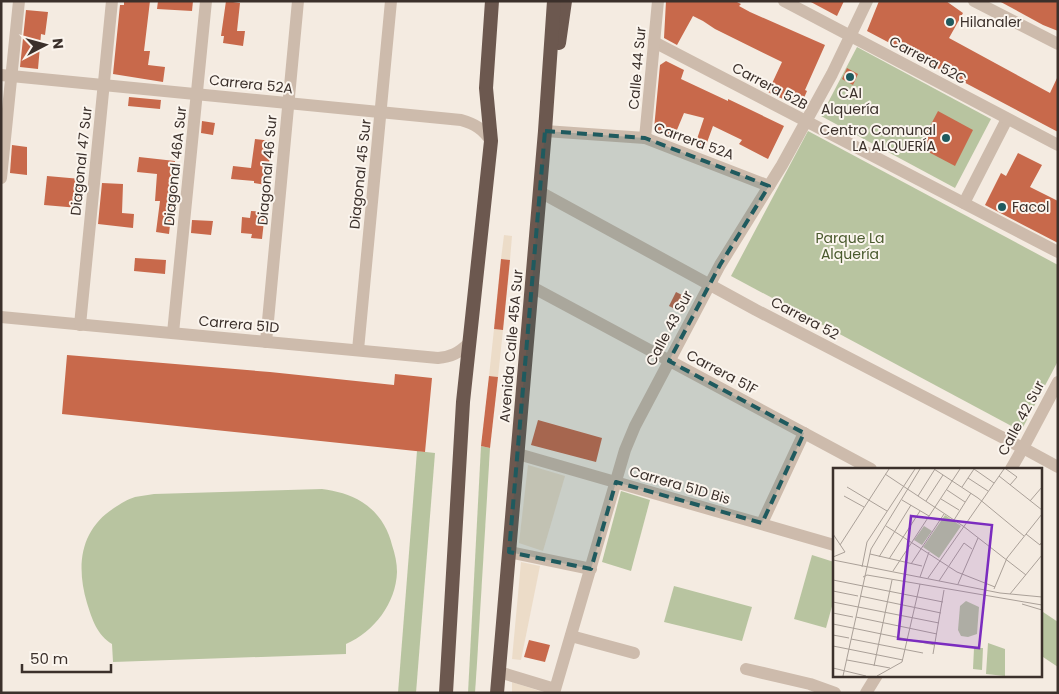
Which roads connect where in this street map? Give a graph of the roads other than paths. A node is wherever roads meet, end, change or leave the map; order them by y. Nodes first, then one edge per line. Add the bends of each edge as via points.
1 (18, 1) edge
2 (112, 1) edge
3 (206, 1) edge
4 (298, 1) edge
5 (391, 1) edge
6 (492, 1) edge
7 (554, 1) edge
8 (565, 1) edge
9 (658, 1) edge
10 (784, 1) edge
11 (867, 1) edge
12 (974, 1) edge
13 (850, 36) junction
14 (654, 42) junction
15 (1058, 44) edge
16 (6, 75) edge
17 (104, 85) junction
18 (197, 94) junction
19 (288, 103) junction
20 (381, 112) junction
21 (1007, 119) junction
22 (805, 121) junction
23 (545, 131) junction
24 (645, 138) junction
25 (491, 141) junction
26 (1058, 145) edge
27 (1, 178) edge
28 (769, 186) junction
29 (540, 192) junction
30 (964, 203) junction
31 (1058, 252) edge
32 (709, 284) junction
33 (532, 287) junction
34 (1, 317) edge
35 (80, 325) junction
36 (173, 333) junction
37 (266, 342) junction
38 (469, 343) junction
39 (358, 350) junction
40 (669, 361) junction
41 (1058, 382) edge
42 (804, 433) junction
43 (1024, 448) junction
44 (518, 454) junction
45 (1058, 467) edge
46 (869, 468) edge
47 (1011, 468) edge
48 (616, 482) junction
49 (762, 524) junction
50 (833, 545) edge
51 (509, 552) junction
52 (590, 569) junction
53 (571, 636) junction
54 (634, 653) dead end
55 (746, 669) dead end
56 (499, 672) junction
57 (876, 676) edge
58 (555, 691) edge
59 (446, 693) edge
60 (497, 693) edge
61 (836, 693) edge
62 (866, 693) edge

1 - 16 street
2 - 17 street, Diagonal 47 Sur
3 - 18 street, Diagonal 46A Sur
4 - 19 street, Diagonal 46 Sur
5 - 20 street, Diagonal 45 Sur
6 - 25 highway via 486,88
7 - 23 highway, Avenida Calle 45A Sur
8 - 23 highway
9 - 14 street, Calle 44 Sur
10 - 13 street, Carrera 52C
11 - 13 street, Calle 43 Sur
12 - 15 street
13 - 21 street, Carrera 52C
13 - 22 street, Calle 43 Sur
14 - 22 street, Carrera 52B
14 - 24 street, Calle 44 Sur
16 - 17 street, Carrera 52A
16 - 27 street
17 - 18 street, Carrera 52A
17 - 35 street, Diagonal 47 Sur
18 - 19 street, Carrera 52A
18 - 36 street, Diagonal 46A Sur
19 - 20 street, Carrera 52A
19 - 37 street, Diagonal 46 Sur
20 - 25 street, Carrera 52A via 461,120 476,125
20 - 39 street, Diagonal 45 Sur
21 - 26 street, Carrera 52C
21 - 30 street
22 - 28 street, Calle 43 Sur
22 - 30 street, Carrera 52B
23 - 24 street, Carrera 52A
23 - 29 highway, Avenida Calle 45A Sur
24 - 28 street, Carrera 52A
25 - 38 highway
28 - 32 street, Calle 43 Sur
29 - 32 street, Carrera 52
29 - 33 highway, Avenida Calle 45A Sur
30 - 31 street, Carrera 52B
32 - 40 street, Calle 43 Sur
32 - 43 street, Carrera 52
33 - 40 street, Carrera 51F
33 - 44 highway, Avenida Calle 45A Sur
34 - 35 street, Carrera 51D
35 - 36 street, Carrera 51D
36 - 37 street, Carrera 51D
37 - 39 street, Carrera 51D
38 - 39 street, Carrera 51D via 449,357 438,358
38 - 59 highway via 458,468
40 - 42 street, Carrera 51F
40 - 48 street, Calle 43 Sur via 635,426
41 - 43 street, Calle 42 Sur
42 - 46 street, Carrera 51F
42 - 49 street
43 - 45 street, Carrera 52
43 - 47 street, Calle 42 Sur
44 - 48 street, Carrera 51D Bis
44 - 51 highway, Avenida Calle 45A Sur
48 - 49 street, Carrera 51D Bis
48 - 52 street, Calle 43 Sur
49 - 50 street, Carrera 51D Bis
51 - 52 street
51 - 56 highway, Avenida Calle 45A Sur
52 - 53 street, Calle 43 Sur
53 - 54 street
53 - 58 street, Calle 43 Sur
55 - 61 street
56 - 58 street
56 - 60 highway, Avenida Calle 45A Sur
57 - 62 street

